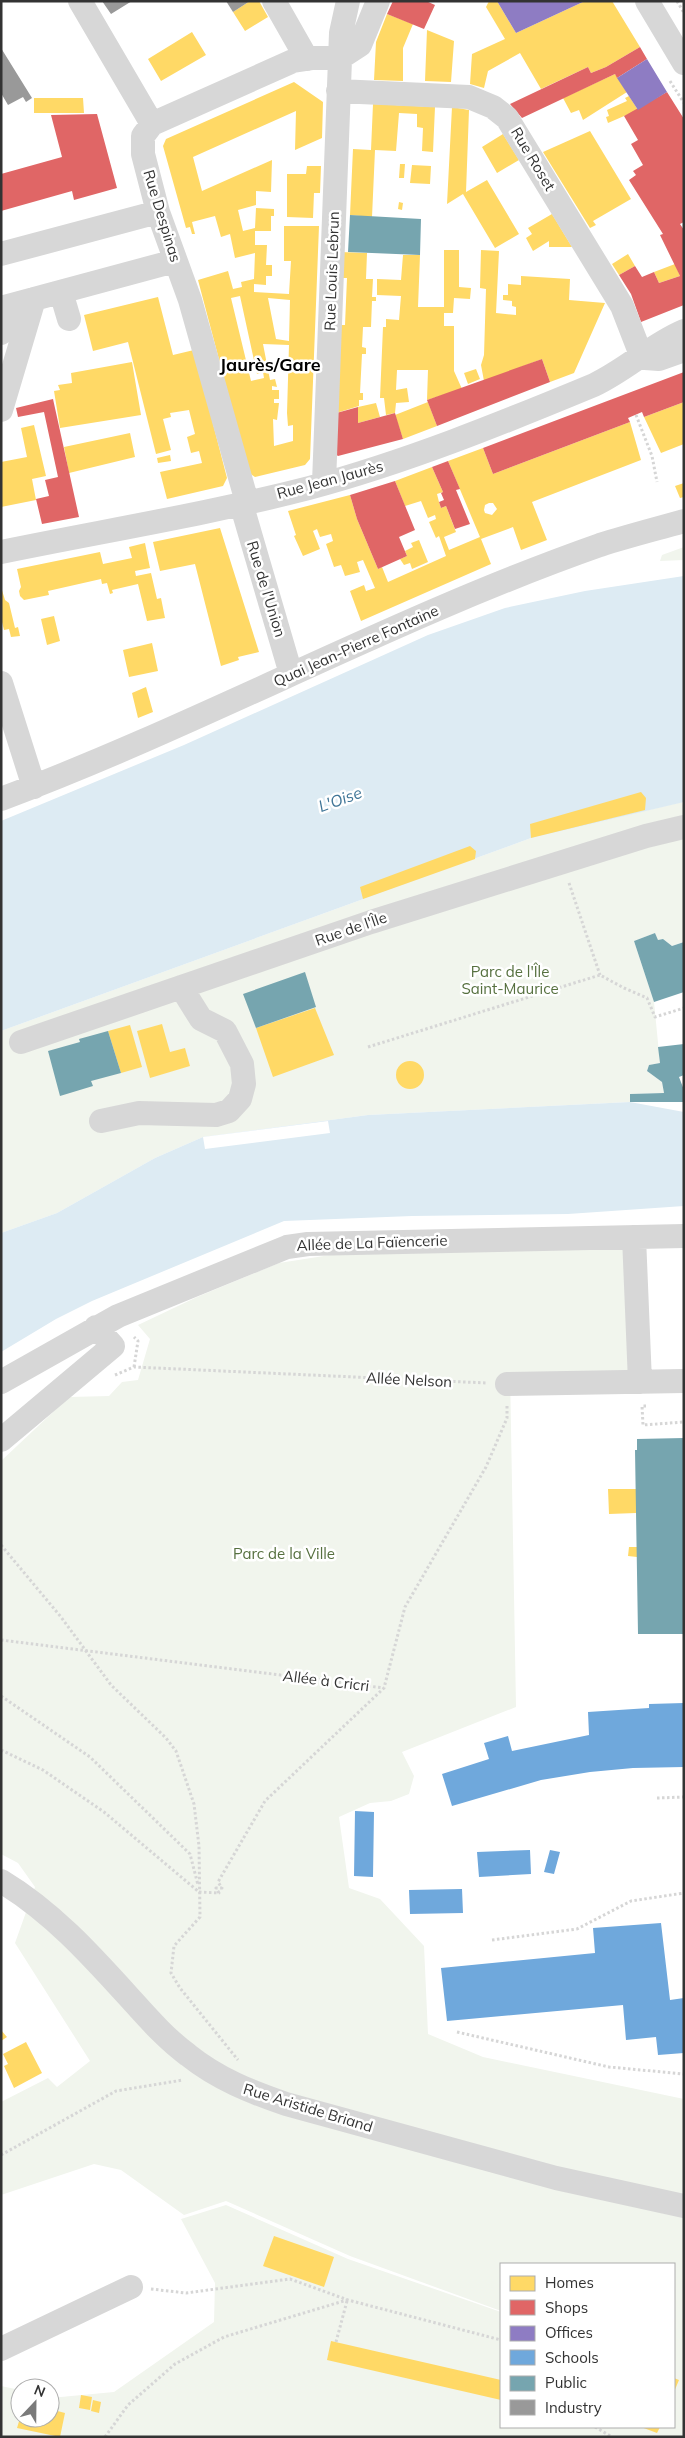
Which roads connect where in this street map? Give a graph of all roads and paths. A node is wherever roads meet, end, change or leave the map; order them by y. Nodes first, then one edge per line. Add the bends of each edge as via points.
1 (80, 1) edge
2 (274, 1) edge
3 (348, 1) edge
4 (362, 1) edge
5 (378, 1) edge
6 (647, 1) edge
7 (676, 1) edge
8 (684, 13) edge
9 (340, 58) junction
10 (307, 59) junction
11 (684, 62) edge
12 (338, 91) junction
13 (152, 124) junction
14 (158, 212) junction
15 (1, 254) edge
16 (175, 261) junction
17 (61, 292) junction
18 (34, 299) junction
19 (4, 309) edge
20 (69, 319) dead end
21 (684, 331) edge
22 (1, 333) edge
23 (684, 350) edge
24 (10, 354) edge
25 (641, 355) junction
26 (4, 383) edge
27 (1, 410) edge
28 (636, 415) dead end
29 (657, 482) dead end
30 (324, 483) junction
31 (244, 503) junction
32 (684, 521) edge
33 (1, 552) edge
34 (291, 674) junction
35 (1, 683) edge
36 (34, 787) junction
37 (1, 800) edge
38 (684, 827) edge
39 (566, 876) dead end
40 (600, 975) junction
41 (181, 987) junction
42 (684, 1008) edge
43 (21, 1042) dead end
44 (368, 1047) dead end
45 (101, 1121) dead end
46 (684, 1236) edge
47 (634, 1237) junction
48 (96, 1327) junction
49 (134, 1367) dead end
50 (684, 1381) edge
51 (1, 1382) edge
52 (640, 1382) junction
53 (507, 1384) junction
54 (650, 1405) dead end
55 (684, 1422) edge
56 (1, 1440) edge
57 (1, 1545) edge
58 (1, 1640) edge
59 (384, 1688) junction
60 (1, 1696) edge
61 (1, 1750) edge
62 (684, 1797) edge
63 (657, 1798) dead end
64 (10, 1887) edge
65 (199, 1892) junction
66 (684, 1894) edge
67 (492, 1940) dead end
68 (457, 2032) dead end
69 (240, 2064) dead end
70 (684, 2074) edge
71 (216, 2075) junction
72 (1, 2155) edge
73 (684, 2206) edge
74 (131, 2287) joint
75 (348, 2300) junction
76 (500, 2340) edge
77 (336, 2342) dead end
78 (1, 2349) edge
79 (597, 2428) edge
80 (105, 2437) edge
81 (612, 2437) edge

1 - 13 street
2 - 10 street
3 - 9 street, Rue Louis Lebrun via 342,24
4 - 9 street
5 - 9 street via 360,45
6 - 11 street
7 - 8 path
9 - 10 street
9 - 12 street, Rue Louis Lebrun
10 - 13 street via 293,62
12 - 25 street, Rue Roset via 468,97 493,107 507,118 622,306
12 - 30 street, Rue Louis Lebrun
13 - 14 street, Rue Despinas via 143,136 142,145
14 - 15 street
14 - 16 street, Rue Despinas
16 - 17 street
16 - 31 street, Rue Despinas via 190,300
17 - 18 street
17 - 20 street
18 - 19 street
18 - 22 street
18 - 24 street via 27,324
21 - 25 street, Rue Jean Jaurès
23 - 25 street via 652,360
24 - 26 street
25 - 30 street, Rue Jean Jaurès via 609,378 537,409 393,463
26 - 27 street
28 - 29 path via 652,456
30 - 31 street, Rue Jean Jaurès
31 - 33 street, Rue Jean Jaurès
31 - 34 street, Rue de l'Union
32 - 34 street, Quai Jean-Pierre Fontaine via 601,545 520,575
34 - 36 street, Quai Jean-Pierre Fontaine
35 - 36 street
36 - 37 street, Quai Jean-Pierre Fontaine
38 - 41 street, Rue de l'Île via 371,922
39 - 40 path
40 - 42 path via 648,998 655,1017
40 - 44 path
41 - 43 street, Rue de l'Île
41 - 45 street via 201,1019 225,1031 242,1064 244,1084 240,1099 229,1111 216,1115 139,1114
46 - 47 street, Allée de La Faïencerie
47 - 48 street, Allée de La Faïencerie via 297,1245 274,1250
47 - 52 street
48 - 51 street, Allée de La Faïencerie
48 - 56 street via 113,1346
49 - 53 path, Allée Nelson
50 - 52 street
52 - 53 street
53 - 59 path, Allée à Cricri via 507,1418 486,1467 404,1607
54 - 55 path via 642,1406 643,1425
57 - 65 path via 61,1617 111,1685 176,1751 194,1804 199,1846
58 - 59 path, Allée à Cricri, bridge
59 - 65 path via 265,1802 218,1882 222,1888 216,1888 219,1893
60 - 65 path via 90,1757 190,1854
61 - 65 path via 43,1770 104,1812
62 - 63 path
64 - 71 street, Rue Aristide Briand via 72,1937 173,2043
65 - 69 path via 200,1917 174,1946 171,1973
66 - 67 path via 631,1900 577,1929
68 - 70 path via 609,2066
71 - 72 path via 116,2091
71 - 73 street, Rue Aristide Briand via 244,2090 286,2104 556,2178
74 - 75 path via 186,2293 290,2279
74 - 78 street
75 - 76 path
75 - 77 path
75 - 80 path via 224,2337 175,2364 128,2405
79 - 81 path

